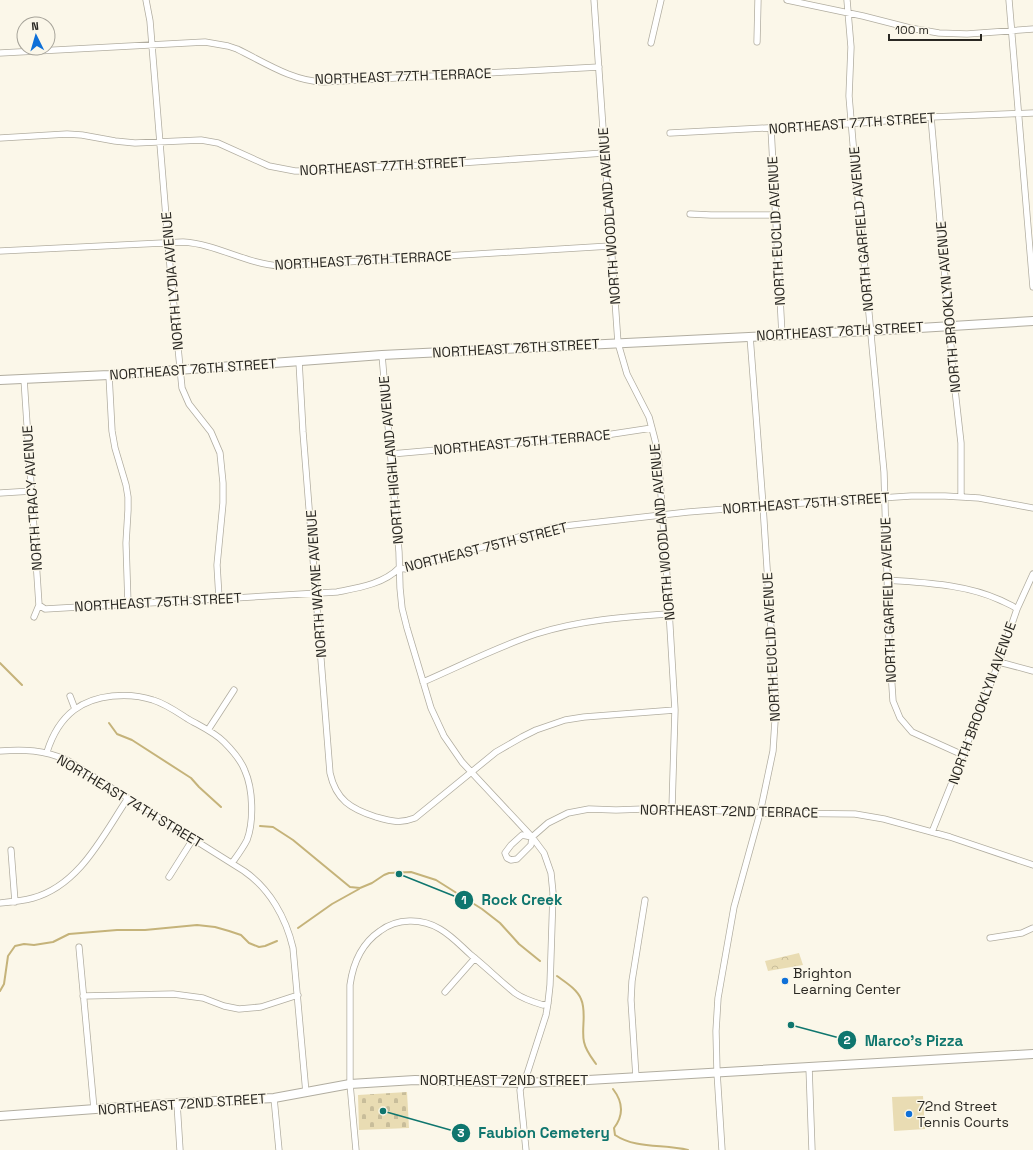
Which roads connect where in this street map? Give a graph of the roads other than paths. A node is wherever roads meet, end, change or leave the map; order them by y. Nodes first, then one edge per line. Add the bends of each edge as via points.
1 (146, 0) edge
2 (594, 0) edge
3 (661, 0) edge
4 (758, 0) edge
5 (787, 0) edge
6 (846, 0) edge
7 (1009, 0) edge
8 (847, 12) junction
9 (1033, 29) edge
10 (1012, 31) junction
11 (757, 42) dead end
12 (651, 43) dead end
13 (152, 44) junction
14 (0, 53) edge
15 (599, 68) junction
16 (1033, 113) edge
17 (1018, 114) junction
18 (931, 117) junction
19 (851, 124) junction
20 (771, 128) junction
21 (670, 133) dead end
22 (0, 138) edge
23 (160, 142) junction
24 (604, 153) junction
25 (690, 214) dead end
26 (775, 215) junction
27 (168, 242) junction
28 (610, 246) junction
29 (0, 251) edge
30 (1033, 287) edge
31 (1033, 321) edge
32 (950, 325) junction
33 (870, 331) junction
34 (782, 335) junction
35 (750, 336) junction
36 (618, 343) junction
37 (382, 355) junction
38 (299, 361) junction
39 (180, 370) junction
40 (109, 375) junction
41 (24, 379) junction
42 (0, 380) edge
43 (652, 428) junction
44 (391, 454) junction
45 (32, 491) junction
46 (0, 493) edge
47 (961, 497) junction
48 (885, 498) junction
49 (763, 506) junction
50 (1033, 508) edge
51 (662, 515) junction
52 (399, 568) junction
53 (1033, 574) edge
54 (887, 580) junction
55 (317, 594) junction
56 (219, 598) junction
57 (128, 604) junction
58 (39, 605) junction
59 (1017, 609) junction
60 (669, 614) junction
61 (34, 617) dead end
62 (998, 662) junction
63 (1033, 671) edge
64 (423, 682) junction
65 (234, 690) dead end
66 (70, 696) dead end
67 (75, 709) junction
68 (675, 710) junction
69 (208, 730) junction
70 (0, 751) edge
71 (47, 752) junction
72 (963, 755) junction
73 (471, 773) junction
74 (128, 798) junction
75 (672, 808) junction
76 (760, 812) junction
77 (932, 832) junction
78 (532, 837) junction
79 (193, 838) junction
80 (11, 850) dead end
81 (232, 863) junction
82 (1033, 865) edge
83 (169, 878) dead end
84 (645, 900) dead end
85 (15, 902) junction
86 (0, 903) edge
87 (1033, 928) edge
88 (990, 938) dead end
89 (79, 946) dead end
90 (475, 958) junction
91 (445, 992) dead end
92 (298, 995) junction
93 (83, 996) junction
94 (548, 1003) junction
95 (1033, 1054) edge
96 (809, 1067) junction
97 (717, 1072) junction
98 (636, 1077) junction
99 (523, 1083) junction
100 (350, 1084) junction
101 (306, 1092) junction
102 (274, 1098) junction
103 (177, 1103) junction
104 (94, 1109) junction
105 (0, 1116) edge
106 (180, 1150) edge
107 (279, 1150) edge
108 (356, 1150) edge
109 (526, 1150) edge
110 (722, 1150) edge
111 (812, 1150) edge

1 - 13 street, NORTH LYDIA AVENUE
2 - 15 street, NORTH WOODLAND AVENUE
3 - 12 street
4 - 11 street
5 - 8 street
6 - 8 street, NORTH GARFIELD AVENUE
7 - 10 street
8 - 10 street via 939,33
8 - 19 street, NORTH GARFIELD AVENUE via 851,62
9 - 10 street
10 - 17 street
13 - 14 street, NORTHEAST 77TH TERRACE
13 - 15 street, NORTHEAST 77TH TERRACE via 206,42 222,45 237,49 295,77 314,81
13 - 23 street, NORTH LYDIA AVENUE
15 - 24 street, NORTH WOODLAND AVENUE
16 - 17 street, NORTHEAST 77TH STREET
17 - 18 street, NORTHEAST 77TH STREET
17 - 30 street
18 - 19 street, NORTHEAST 77TH STREET
18 - 32 street, NORTH BROOKLYN AVENUE
19 - 20 street, NORTHEAST 77TH STREET
19 - 33 street, NORTH GARFIELD AVENUE
20 - 21 street, NORTHEAST 77TH STREET
20 - 26 street, NORTH EUCLID AVENUE
22 - 23 street, NORTHEAST 77TH STREET via 67,134 128,142
23 - 24 street, NORTHEAST 77TH STREET via 210,141 269,166 295,171
23 - 27 street, NORTH LYDIA AVENUE
24 - 28 street, NORTH WOODLAND AVENUE
25 - 26 street
26 - 34 street, NORTH EUCLID AVENUE
27 - 28 street, NORTHEAST 76TH TERRACE via 202,244 253,262 280,266
27 - 29 street, NORTHEAST 76TH TERRACE
27 - 39 street, NORTH LYDIA AVENUE
28 - 36 street, NORTH WOODLAND AVENUE
31 - 32 street, NORTHEAST 76TH STREET
32 - 33 street, NORTHEAST 76TH STREET
32 - 47 street, NORTH BROOKLYN AVENUE via 961,443
33 - 34 street, NORTHEAST 76TH STREET
33 - 48 street, NORTH GARFIELD AVENUE
34 - 35 street, NORTHEAST 76TH STREET
35 - 36 street, NORTHEAST 76TH STREET
35 - 49 street, NORTH EUCLID AVENUE
36 - 37 street, NORTHEAST 76TH STREET
36 - 43 street, NORTH WOODLAND AVENUE via 627,374
37 - 38 street, NORTHEAST 76TH STREET
37 - 44 street, NORTH HIGHLAND AVENUE
38 - 39 street, NORTHEAST 76TH STREET
38 - 55 street, NORTH WAYNE AVENUE
39 - 40 street, NORTHEAST 76TH STREET
39 - 56 street, NORTH LYDIA AVENUE via 182,388 187,400 211,432 220,453 223,496 217,565
40 - 41 street, NORTHEAST 76TH STREET
40 - 57 street via 112,431 128,498
41 - 42 street, NORTHEAST 76TH STREET
41 - 45 street, NORTH TRACY AVENUE
43 - 44 street, NORTHEAST 75TH TERRACE via 606,435
43 - 51 street, NORTH WOODLAND AVENUE via 658,452
44 - 52 street, NORTH HIGHLAND AVENUE
45 - 46 street
45 - 58 street, NORTH TRACY AVENUE
47 - 48 street, NORTHEAST 75TH STREET
47 - 50 street, NORTHEAST 75TH STREET via 1007,502
48 - 49 street, NORTHEAST 75TH STREET
48 - 54 street, NORTH GARFIELD AVENUE
49 - 51 street, NORTHEAST 75TH STREET
49 - 76 street, NORTH EUCLID AVENUE via 776,706 773,751
51 - 52 street, NORTHEAST 75TH STREET via 555,528 406,569
51 - 60 street, NORTH WOODLAND AVENUE
52 - 55 street, NORTHEAST 75TH STREET via 378,581 351,589
52 - 64 street, NORTH HIGHLAND AVENUE via 402,608
53 - 59 street, NORTH BROOKLYN AVENUE
54 - 59 street via 968,590 995,598
54 - 72 street, NORTH GARFIELD AVENUE via 893,701 896,710 912,732
55 - 56 street, NORTHEAST 75TH STREET
55 - 73 street, NORTH WAYNE AVENUE via 330,772 336,790 346,802 365,814 395,822 407,821 415,818
56 - 57 street, NORTHEAST 75TH STREET
57 - 58 street, NORTHEAST 75TH STREET via 45,609
58 - 61 street, NORTH TRACY AVENUE
59 - 62 street, NORTH BROOKLYN AVENUE
60 - 64 street via 610,619 550,630 517,641
60 - 68 street, NORTH WOODLAND AVENUE
62 - 63 street
62 - 72 street, NORTH BROOKLYN AVENUE
64 - 73 street, NORTH HIGHLAND AVENUE via 444,736
65 - 69 street
66 - 67 street
67 - 69 street via 104,697 139,696 161,703
67 - 71 street via 60,725
68 - 73 street via 584,717 550,725 496,752
68 - 75 street, NORTH WOODLAND AVENUE
69 - 81 street via 232,750 248,779 251,806 249,831 246,842
70 - 71 street, NORTHEAST 74TH STREET
71 - 74 street, NORTHEAST 74TH STREET via 71,762
72 - 77 street, NORTH BROOKLYN AVENUE
73 - 78 street, NORTH HIGHLAND AVENUE
74 - 79 street, NORTHEAST 74TH STREET
74 - 85 street via 89,857 72,876 44,895
75 - 76 street, NORTHEAST 72ND TERRACE
75 - 78 street, NORTHEAST 72ND TERRACE via 600,809 568,813 548,823
76 - 77 street, NORTHEAST 72ND TERRACE via 855,814
76 - 97 street, NORTH EUCLID AVENUE via 734,907 725,958 716,1031
77 - 82 street, NORTHEAST 72ND TERRACE
78 - 78 street via 522,835 511,845 506,854 507,858 517,859 531,845
78 - 94 street, NORTH HIGHLAND AVENUE via 547,861 553,885
79 - 81 street, NORTHEAST 74TH STREET
79 - 83 street
80 - 85 street
81 - 92 street, NORTHEAST 74TH STREET via 259,883 283,918 294,948
84 - 98 street via 630,1000
85 - 86 street
87 - 88 street via 1018,934
89 - 93 street
90 - 91 street
90 - 94 street via 516,994 543,1005
90 - 100 street via 440,929 416,921 392,924 368,941 355,963 350,985
92 - 93 street via 261,1007 239,1009 203,998 172,994
92 - 101 street, NORTHEAST 74TH STREET
93 - 104 street
94 - 99 street, NORTH HIGHLAND AVENUE
95 - 96 street, NORTHEAST 72ND STREET
96 - 97 street, NORTHEAST 72ND STREET
96 - 111 street
97 - 98 street, NORTHEAST 72ND STREET
97 - 110 street
98 - 99 street, NORTHEAST 72ND STREET
99 - 100 street, NORTHEAST 72ND STREET via 415,1080
99 - 109 street, NORTH HIGHLAND AVENUE via 520,1090
100 - 101 street, NORTHEAST 72ND STREET
100 - 108 street
101 - 102 street, NORTHEAST 72ND STREET
102 - 103 street, NORTHEAST 72ND STREET
102 - 107 street
103 - 104 street, NORTHEAST 72ND STREET
103 - 106 street
104 - 105 street, NORTHEAST 72ND STREET

